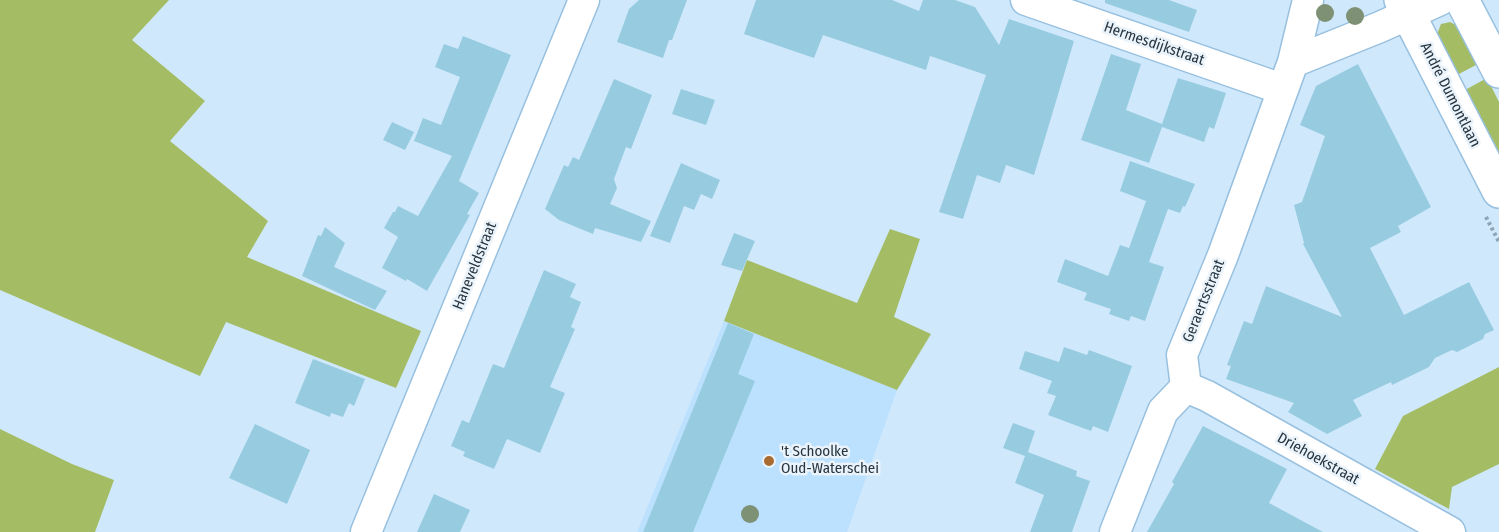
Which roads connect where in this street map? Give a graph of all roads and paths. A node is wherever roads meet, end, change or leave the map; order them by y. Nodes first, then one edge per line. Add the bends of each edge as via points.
1 (584, 0) edge
2 (1026, 0) edge
3 (1308, 0) edge
4 (1440, 0) edge
5 (1462, 0) edge
6 (1405, 7) edge
7 (1499, 71) edge
8 (1288, 76) junction
9 (1499, 191) edge
10 (1186, 387) junction
11 (366, 532) edge
12 (1115, 532) edge
13 (1450, 532) edge

1 - 11 street, Haneveldstraat
2 - 8 street, Hermesdijkstraat
3 - 8 street, Geraertsstraat
4 - 6 street
5 - 7 main road
6 - 8 street
6 - 9 main road, André Dumontlaan
8 - 10 street, Geraertsstraat via 1182,355
10 - 12 street via 1163,411
10 - 13 street, Driehoekstraat

